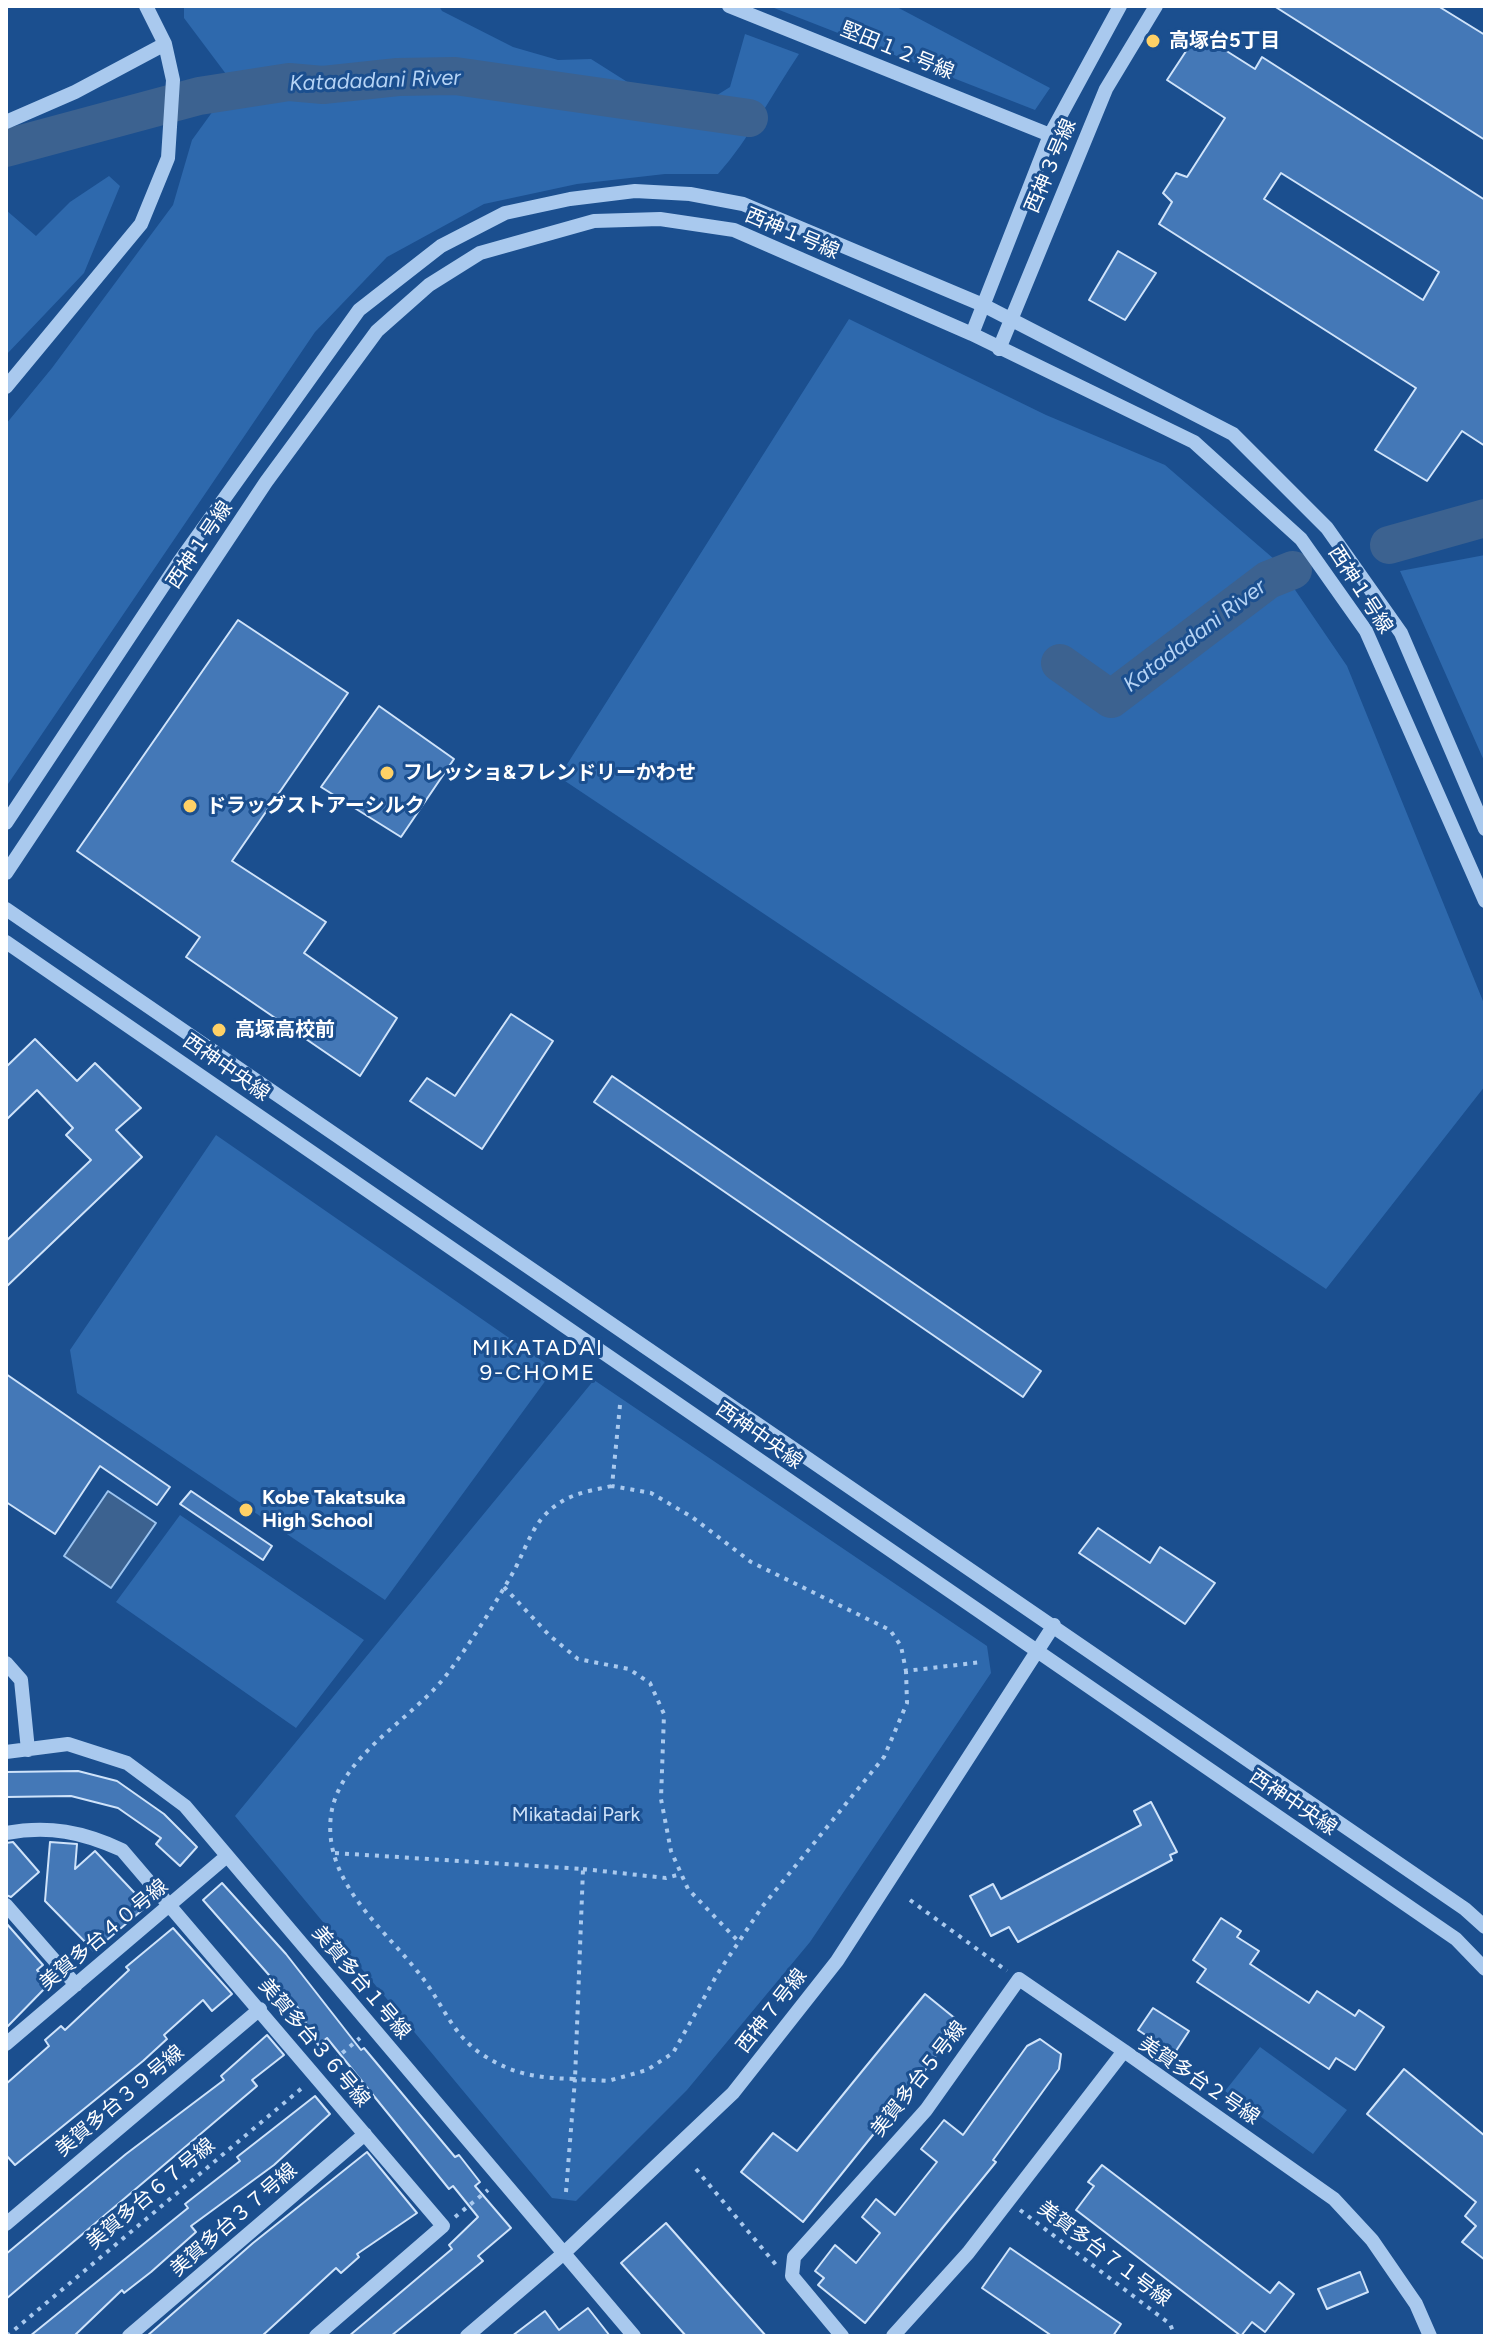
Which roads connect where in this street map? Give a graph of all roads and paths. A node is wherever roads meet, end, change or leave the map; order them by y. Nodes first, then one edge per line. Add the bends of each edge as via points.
1 (146, 6) edge
2 (729, 6) edge
3 (1120, 6) edge
4 (1156, 6) edge
5 (165, 44) junction
6 (6, 122) edge
7 (1050, 135) junction
8 (983, 305) junction
9 (1010, 319) junction
10 (972, 334) junction
11 (999, 349) junction
12 (6, 387) edge
13 (6, 823) edge
14 (1485, 829) edge
15 (6, 873) edge
16 (1485, 901) edge
17 (6, 909) edge
18 (6, 942) edge
19 (620, 1405) dead end
20 (612, 1486) junction
21 (504, 1587) junction
22 (1054, 1625) junction
23 (1037, 1651) junction
24 (982, 1662) dead end
25 (6, 1663) edge
26 (906, 1671) junction
27 (28, 1750) junction
28 (6, 1752) edge
29 (6, 1833) edge
30 (335, 1853) junction
31 (227, 1856) junction
32 (583, 1869) junction
33 (681, 1874) junction
34 (910, 1900) dead end
35 (6, 1905) edge
36 (171, 1905) junction
37 (1485, 1927) edge
38 (739, 1942) junction
39 (1485, 1969) edge
40 (1019, 1979) junction
41 (76, 1985) junction
42 (260, 2009) junction
43 (373, 2028) junction
44 (6, 2044) edge
45 (1124, 2051) junction
46 (316, 2076) junction
47 (575, 2079) junction
48 (365, 2134) junction
49 (696, 2169) dead end
50 (502, 2180) junction
51 (566, 2192) dead end
52 (1008, 2201) junction
53 (6, 2224) edge
54 (443, 2226) junction
55 (564, 2253) junction
56 (792, 2276) junction
57 (7, 2336) edge
58 (129, 2336) edge
59 (316, 2336) edge
60 (467, 2336) edge
61 (634, 2336) edge
62 (842, 2336) edge
63 (893, 2336) edge
64 (1175, 2336) edge
65 (1430, 2336) edge

1 - 5 street
2 - 7 street, 堅田１２号線
3 - 7 street, 西神３号線
4 - 9 street, 西神３号線 via 1106,89
5 - 6 street
5 - 12 street via 173,80 168,158 141,224
7 - 8 street, 西神３号線
8 - 9 street, 西神１号線
8 - 10 street, 西神３号線
8 - 13 street, 西神１号線 via 743,204 690,194 635,191 570,199 505,213 441,246 359,310 179,562
9 - 11 street, 西神３号線
9 - 14 street, 西神１号線 via 1233,434 1327,528 1401,633
10 - 11 street, 西神１号線
10 - 15 street, 西神１号線 via 734,230 660,219 594,221 480,253 429,285 377,331 266,482
11 - 16 street, 西神１号線 via 1194,442 1301,539 1366,631
17 - 22 street, 西神中央線
18 - 23 street, 西神中央線
19 - 20 path
20 - 21 path via 568,1495 540,1519
20 - 26 path via 651,1493 751,1562 890,1630 901,1646
21 - 30 path via 447,1675 365,1751 342,1782 331,1816
21 - 33 path via 578,1659 629,1669 650,1683 664,1714 661,1799
22 - 23 street, 西神７号線
22 - 37 street, 西神中央線
23 - 39 street, 西神中央線 via 1456,1939
23 - 55 street, 西神７号線 via 818,1985 733,2093
24 - 26 path
25 - 27 street via 21,1680
26 - 38 path via 907,1703 884,1757 802,1853
27 - 28 street, 美賀多台１号線
27 - 31 street, 美賀多台１号線 via 68,1744 127,1763 185,1806
29 - 36 street, 美賀多台３６号線 via 33,1828 84,1832 122,1850
30 - 32 path
30 - 47 path via 362,1909 426,1983 457,2034 483,2055 527,2077
31 - 36 street, 美賀多台４０号線
31 - 43 street, 美賀多台１号線
32 - 33 path via 666,1878
32 - 47 path
33 - 38 path via 688,1889
34 - 40 path
35 - 41 street
36 - 41 street, 美賀多台４０号線
36 - 42 street, 美賀多台３６号線
38 - 47 path via 673,2053 647,2070 608,2081
40 - 45 street
40 - 56 street, 美賀多台５号線 via 926,2110 794,2257
41 - 44 street, 美賀多台４０号線
42 - 46 street, 美賀多台３６号線
42 - 53 street, 美賀多台３９号線
43 - 46 path, 美賀多台６７号線
43 - 50 street, 美賀多台１号線
45 - 52 street, 美賀多台２号線
45 - 65 street, 美賀多台２号線 via 1334,2199 1372,2240 1416,2304
46 - 48 street, 美賀多台３６号線
46 - 57 path, 美賀多台６７号線
47 - 51 path
48 - 54 street, 美賀多台３６号線
48 - 58 street, 美賀多台３７号線
49 - 56 path via 775,2264
50 - 54 path
50 - 55 street, 美賀多台１号線
52 - 63 street, 美賀多台２号線
52 - 64 path, 美賀多台７１号線 via 1170,2324
54 - 59 street
55 - 60 street, 西神７号線
55 - 61 street, 美賀多台１号線
56 - 62 street

